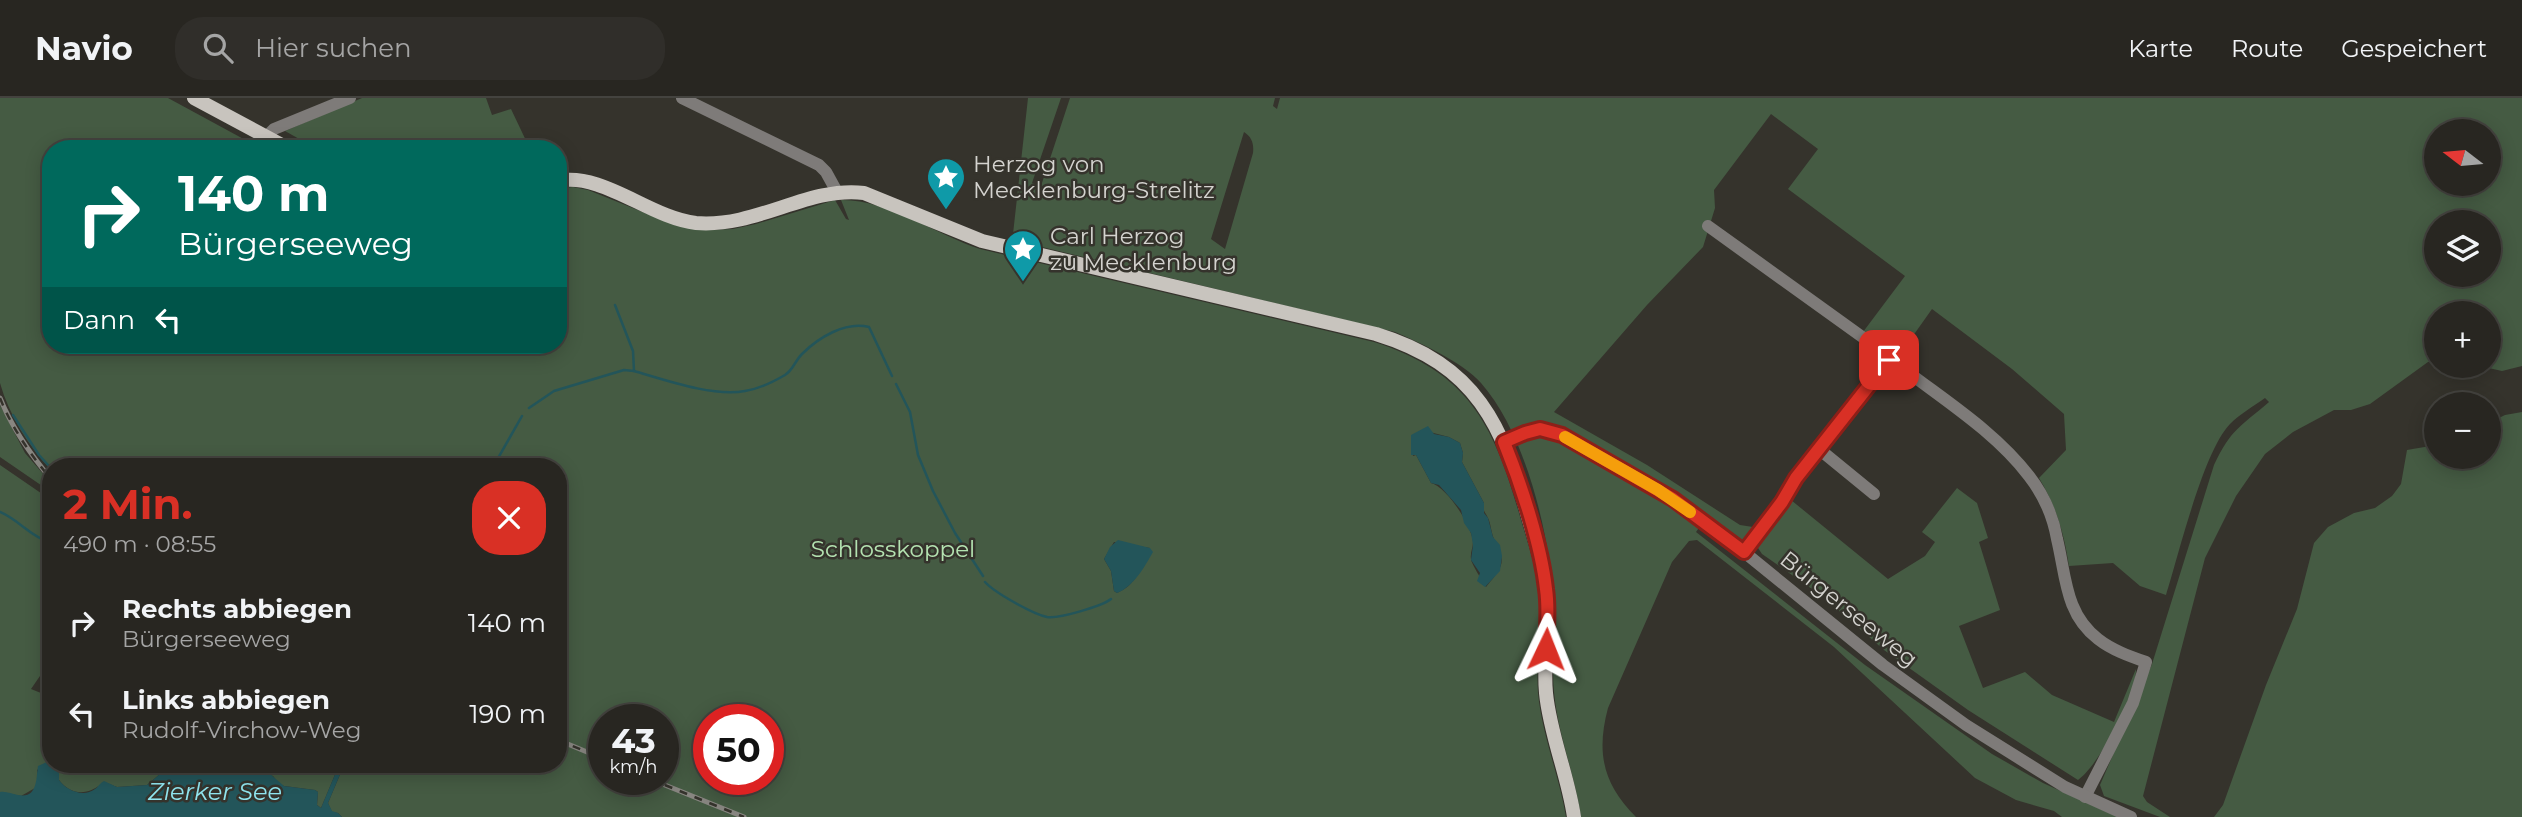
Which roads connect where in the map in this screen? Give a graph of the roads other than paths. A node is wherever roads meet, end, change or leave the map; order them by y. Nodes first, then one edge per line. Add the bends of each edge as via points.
1 (194, 98) edge
2 (350, 98) edge
3 (682, 98) edge
4 (266, 137) junction
5 (272, 140) edge
6 (567, 180) edge
7 (837, 192) junction
8 (1708, 226) dead end
9 (1889, 360) junction
10 (1504, 442) junction
11 (1819, 449) junction
12 (1874, 494) dead end
13 (1744, 552) junction
14 (2085, 797) junction
15 (1573, 817) edge
16 (2131, 817) edge

1 - 4 main road
2 - 4 street via 274,129
3 - 7 street via 819,165
4 - 5 main road
6 - 7 main road via 590,183 695,223 755,217
7 - 10 main road via 871,194 982,242 1392,339 1436,360 1463,381
8 - 9 street
9 - 11 street
9 - 14 street via 1954,407 2027,473 2054,525 2075,613 2105,645 2146,662 2133,703
10 - 13 street, Bürgerseeweg via 1540,429 1562,435 1673,499
10 - 15 main road via 1544,575 1548,709
11 - 12 street
11 - 13 street
13 - 14 street, Bürgerseeweg via 1939,706 2022,762
14 - 16 street, Bürgerseeweg

